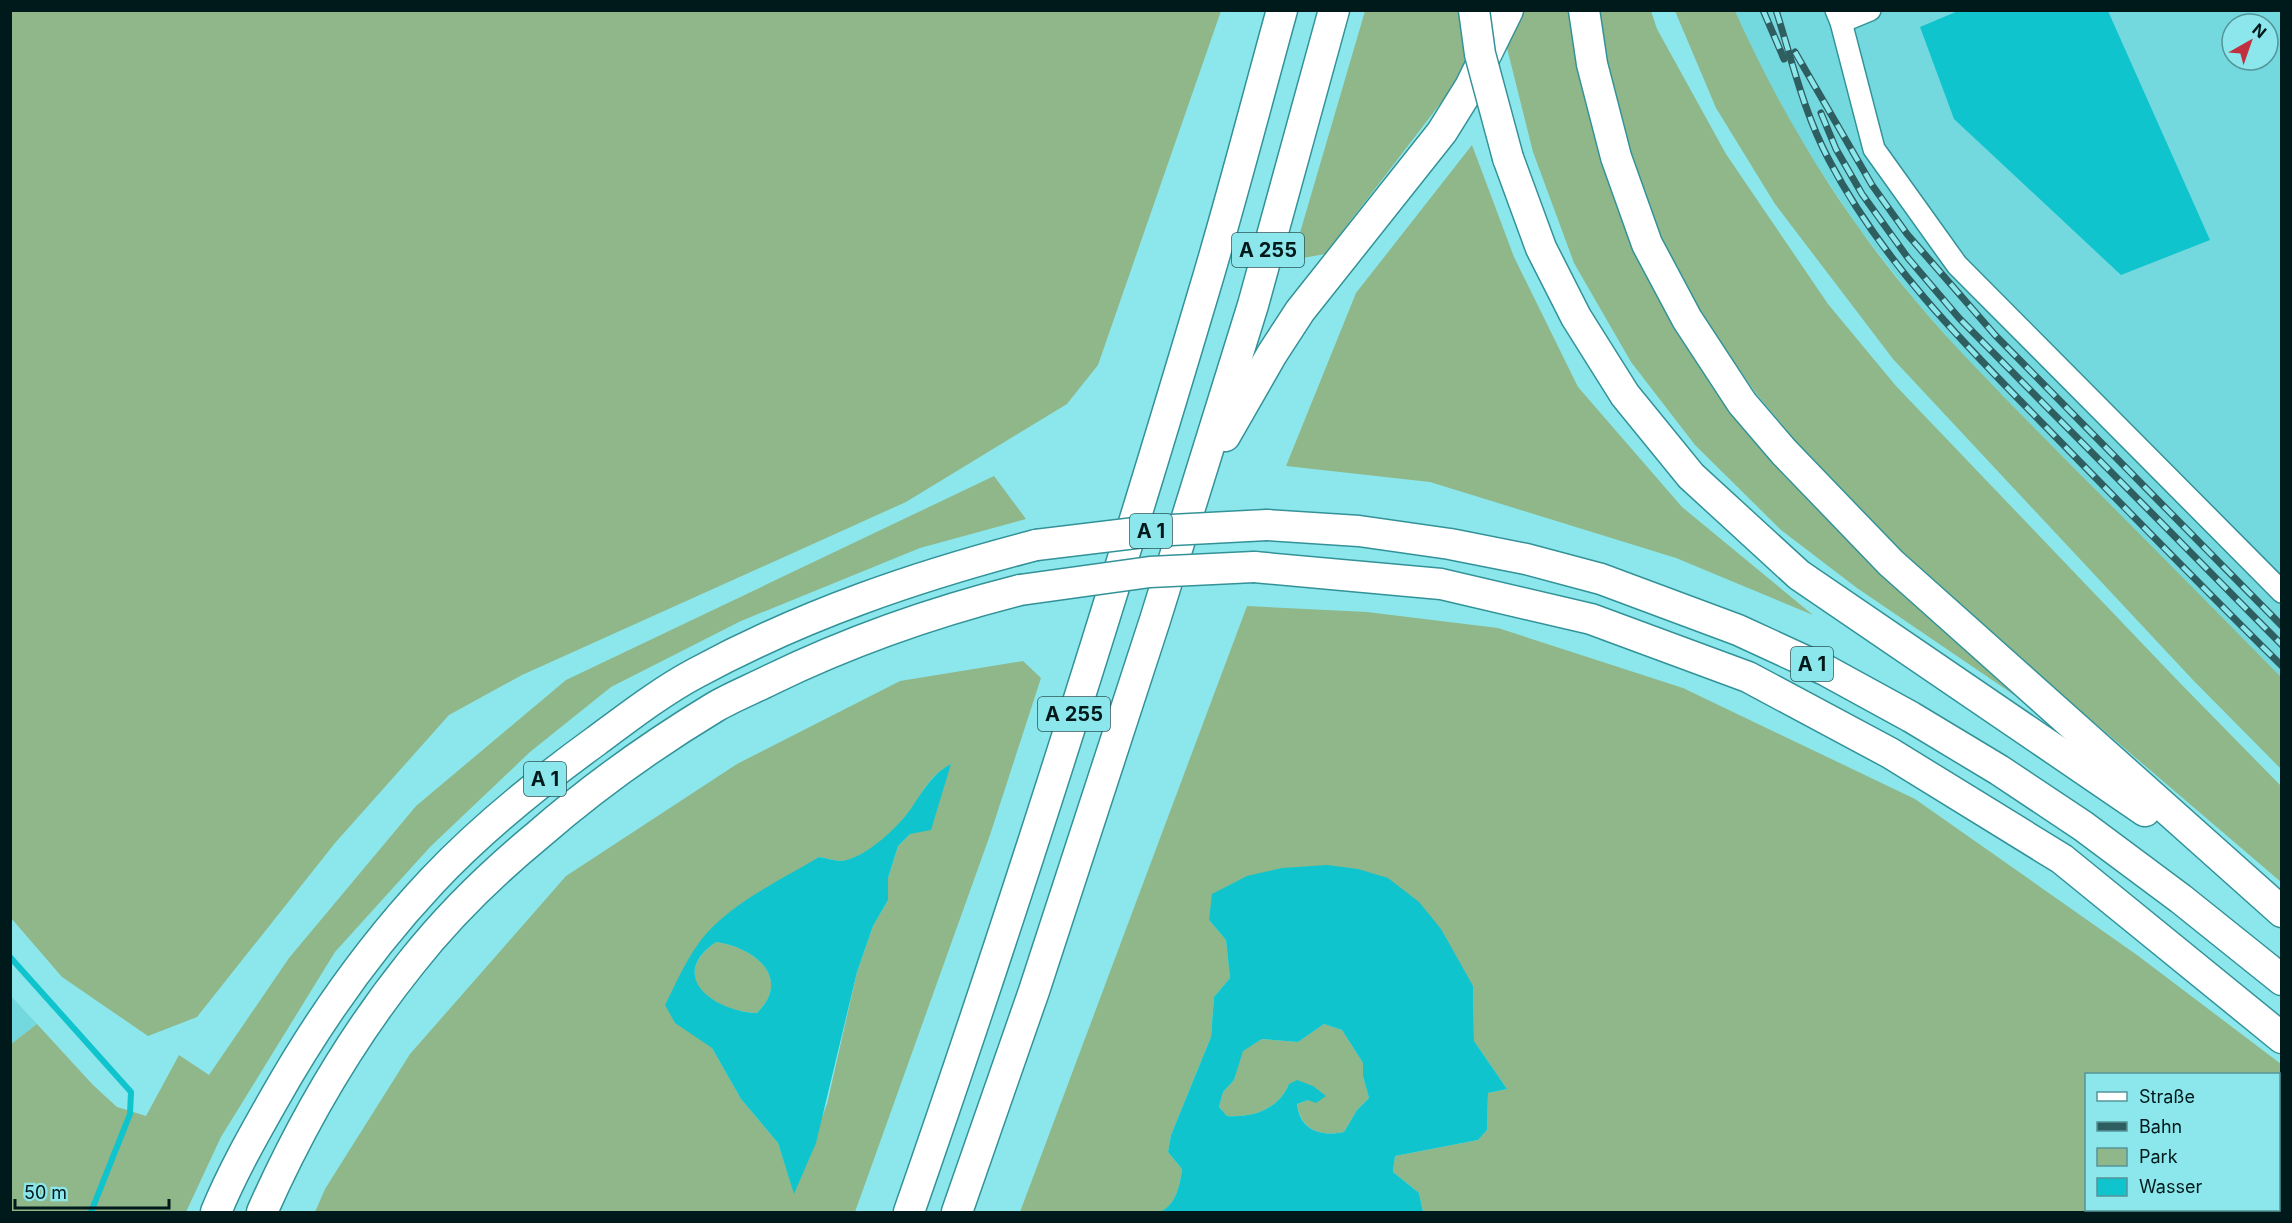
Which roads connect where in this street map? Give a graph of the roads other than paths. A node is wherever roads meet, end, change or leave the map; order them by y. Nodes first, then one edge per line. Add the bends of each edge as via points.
1 (1282, 10) edge
2 (1334, 10) edge
3 (1474, 10) edge
4 (1508, 10) edge
5 (1584, 10) edge
6 (1870, 10) edge
7 (1839, 16) edge
8 (1196, 488) junction
9 (2282, 592) edge
10 (2239, 876) junction
11 (2282, 912) edge
12 (2282, 980) edge
13 (2282, 1038) edge
14 (216, 1212) edge
15 (262, 1212) edge
16 (909, 1212) edge
17 (957, 1212) edge

1 - 16 highway, A 255 via 1205,288 1108,605 990,980
2 - 8 highway, A 255 via 1253,305
3 - 10 highway, bridge via 1480,54 1508,158 1541,248 1576,316 1625,395 1691,476 1799,575
4 - 8 highway via 1470,87 1442,132 1300,311
5 - 10 highway via 1592,64 1616,157 1647,244 1688,319 1742,403 1891,563
6 - 7 lane
7 - 9 lane via 1874,149 1957,265
8 - 17 highway, A 255 via 1034,991
10 - 11 highway
12 - 14 highway, A 1, bridge via 2083,826 1999,770 1837,676 1738,630 1601,579 1450,544 1359,531 1267,525 1152,531 1036,545 880,590 788,628 694,674 612,729 551,774 476,839 384,936 323,1018 286,1078
13 - 15 highway, bridge via 2062,859 1890,753 1748,677 1591,619 1441,584 1254,567 1150,572 1020,590 877,633 806,662 717,706 635,759 579,800 504,864 411,963 356,1038 320,1097

